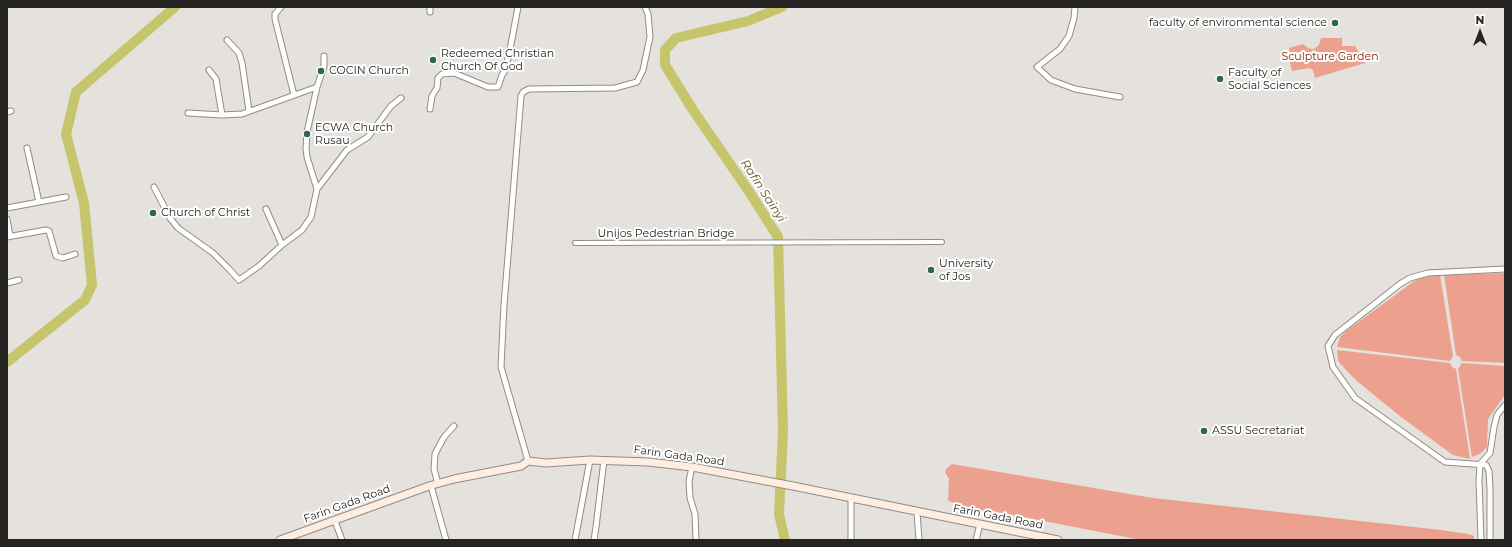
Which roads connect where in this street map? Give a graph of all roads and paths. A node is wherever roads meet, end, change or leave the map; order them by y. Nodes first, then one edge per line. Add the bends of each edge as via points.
1 (281, 7) edge
2 (518, 7) edge
3 (645, 7) edge
4 (1076, 7) edge
5 (228, 40) dead end
6 (324, 56) dead end
7 (209, 70) dead end
8 (317, 87) junction
9 (294, 95) junction
10 (1120, 97) dead end
11 (401, 98) dead end
12 (430, 108) dead end
13 (249, 111) junction
14 (188, 113) dead end
15 (222, 115) junction
16 (27, 148) dead end
17 (154, 187) dead end
18 (317, 190) junction
19 (66, 197) dead end
20 (39, 202) junction
21 (7, 208) edge
22 (266, 209) dead end
23 (7, 218) edge
24 (9, 236) edge
25 (942, 242) dead end
26 (575, 243) dead end
27 (282, 244) junction
28 (75, 254) dead end
29 (1505, 269) edge
30 (19, 280) dead end
31 (7, 283) edge
32 (1505, 405) edge
33 (454, 426) dead end
34 (590, 460) junction
35 (604, 460) junction
36 (528, 461) junction
37 (1480, 464) junction
38 (692, 468) junction
39 (435, 485) junction
40 (850, 498) junction
41 (917, 512) junction
42 (335, 521) junction
43 (980, 524) junction
44 (1036, 538) edge
45 (280, 540) edge
46 (342, 540) edge
47 (446, 540) edge
48 (574, 540) edge
49 (594, 540) edge
50 (696, 540) edge
51 (852, 540) edge
52 (918, 540) edge
53 (976, 540) edge
54 (1058, 540) edge
55 (1481, 540) edge
56 (1490, 540) edge

1 - 9 street via 275,14 275,19
2 - 12 street via 509,55 498,87 488,87 454,73 442,74 438,78
3 - 36 street via 650,37 643,70 637,82 615,88 529,89 521,96 504,298 501,367
4 - 10 street via 1069,36 1060,49 1037,67 1051,80 1076,89
5 - 13 street via 239,54 242,63
6 - 8 street via 324,66
7 - 15 street via 216,79
8 - 9 street
8 - 18 street via 306,148
9 - 13 street
11 - 18 street via 391,106 368,137 347,150
13 - 15 street
14 - 15 street
16 - 20 street
17 - 27 street via 178,228 213,253 239,280 259,266
18 - 27 street via 307,224
19 - 20 street
20 - 21 street
22 - 27 street
23 - 24 street
24 - 28 street via 46,230 49,231 56,256 63,258
25 - 26 street, Unijos Pedestrian Bridge
29 - 37 street via 1428,273 1410,278 1336,335 1328,346 1333,366 1355,398 1445,462
30 - 31 street
32 - 37 street via 1496,421 1490,453
33 - 39 street via 444,437 435,454
34 - 35 main road, Farin Gada Road
34 - 36 main road, Farin Gada Road via 546,463
34 - 48 street
35 - 38 main road, Farin Gada Road
35 - 49 street
36 - 39 main road, Farin Gada Road via 521,466
37 - 55 street
37 - 56 street via 1486,465 1489,471
38 - 40 main road, Farin Gada Road
38 - 50 street via 690,498 695,514
39 - 42 main road, Farin Gada Road
39 - 47 street
40 - 41 main road, Farin Gada Road
40 - 51 street
41 - 43 main road, Farin Gada Road
41 - 52 street
42 - 45 main road, Farin Gada Road
42 - 46 street
43 - 44 main road, Farin Gada Road
43 - 53 street
44 - 54 main road, Farin Gada Road

